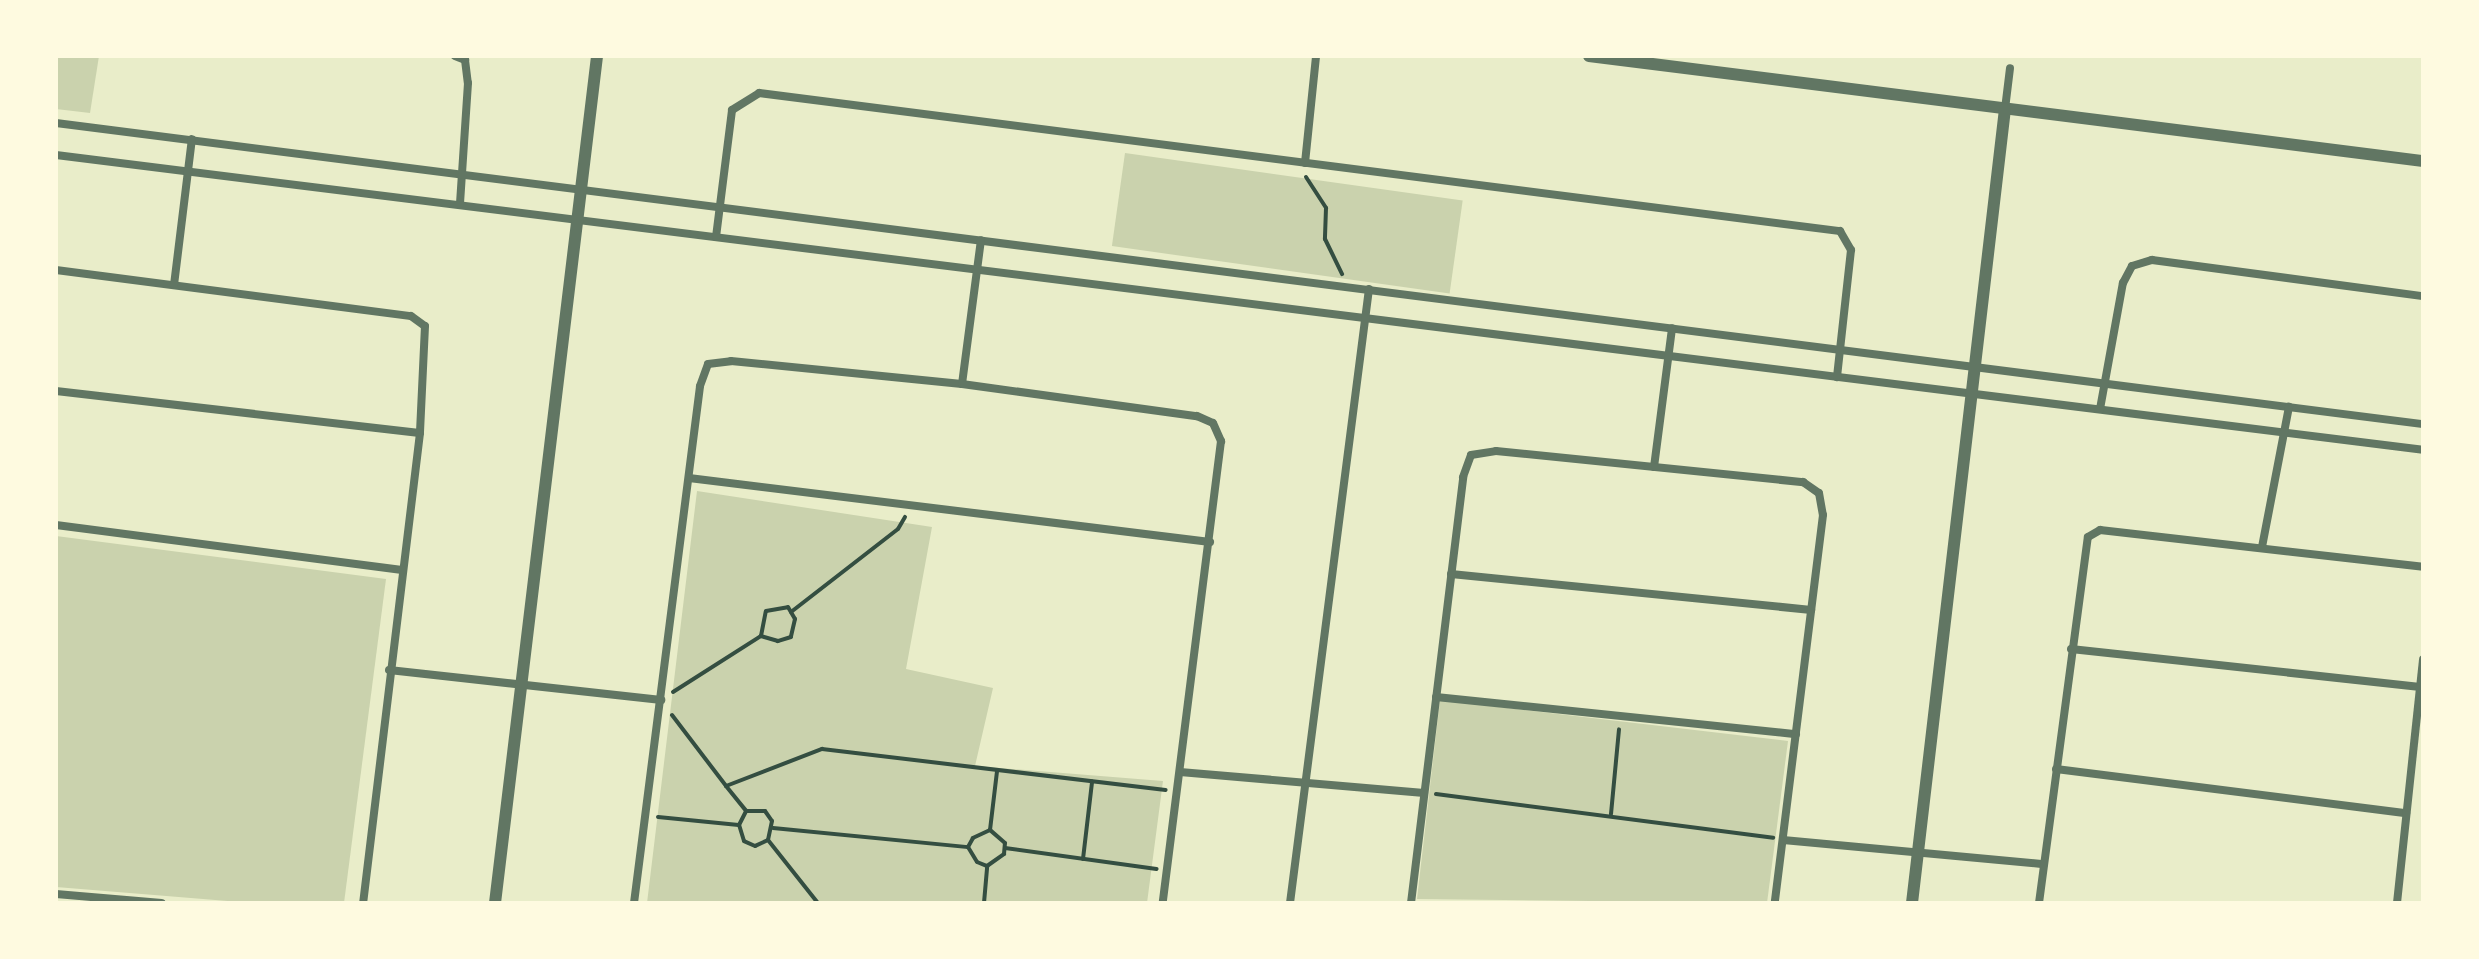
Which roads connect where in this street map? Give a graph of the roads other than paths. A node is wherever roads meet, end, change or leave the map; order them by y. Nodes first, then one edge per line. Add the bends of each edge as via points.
1 (455, 56) edge
2 (597, 56) edge
3 (1316, 56) edge
4 (1589, 56) edge
5 (2010, 68) dead end
6 (2005, 109) junction
7 (56, 123) edge
8 (192, 139) junction
9 (56, 155) edge
10 (2423, 161) edge
11 (1305, 163) junction
12 (188, 171) junction
13 (462, 173) junction
14 (581, 189) junction
15 (460, 205) junction
16 (721, 206) junction
17 (577, 220) junction
18 (716, 237) junction
19 (981, 240) junction
20 (56, 270) edge
21 (977, 270) junction
22 (174, 285) junction
23 (1369, 289) junction
24 (2423, 296) edge
25 (1365, 318) junction
26 (1672, 328) junction
27 (1841, 350) junction
28 (1668, 356) junction
29 (1975, 367) junction
30 (1837, 377) junction
31 (2105, 383) junction
32 (962, 384) junction
33 (56, 391) edge
34 (1972, 394) junction
35 (2289, 407) junction
36 (2100, 409) junction
37 (2423, 424) edge
38 (2283, 432) junction
39 (420, 433) junction
40 (2423, 450) edge
41 (1654, 467) junction
42 (689, 478) junction
43 (56, 525) edge
44 (1210, 542) junction
45 (2262, 547) junction
46 (2423, 567) edge
47 (402, 570) junction
48 (1451, 574) junction
49 (1811, 610) junction
50 (2071, 649) junction
51 (2423, 659) edge
52 (389, 670) junction
53 (521, 685) junction
54 (2418, 687) junction
55 (1436, 697) junction
56 (661, 700) junction
57 (1796, 734) junction
58 (2056, 769) junction
59 (1180, 772) junction
60 (1306, 782) junction
61 (1424, 793) junction
62 (2406, 813) junction
63 (1783, 840) junction
64 (1918, 852) junction
65 (2044, 864) junction
66 (56, 894) edge
67 (162, 903) edge
68 (363, 903) edge
69 (495, 903) edge
70 (634, 903) edge
71 (1163, 903) edge
72 (1290, 903) edge
73 (1411, 903) edge
74 (1775, 903) edge
75 (1912, 903) edge
76 (2039, 903) edge
77 (2397, 903) edge

1 - 13 street via 465,60 468,83
2 - 14 street
3 - 11 street
4 - 6 street
5 - 6 street
6 - 10 street
6 - 29 street
7 - 8 street
8 - 12 street
8 - 13 street
9 - 12 street
11 - 16 street via 759,93 732,110
11 - 27 street via 1840,231 1851,250
12 - 15 street
12 - 22 street
13 - 14 street
13 - 15 street
14 - 16 street
14 - 17 street
15 - 17 street
16 - 18 street
16 - 19 street
17 - 18 street
17 - 53 street
18 - 21 street
19 - 21 street
19 - 23 street
20 - 22 street
21 - 25 street
21 - 32 street
22 - 39 street via 411,316 425,326 427,349
23 - 25 street
23 - 26 street
24 - 31 street via 2152,260 2132,266 2123,283
25 - 28 street
25 - 60 street
26 - 27 street
26 - 28 street
27 - 29 street
27 - 30 street
28 - 30 street
28 - 41 street
29 - 31 street
29 - 34 street
30 - 34 street
31 - 35 street
31 - 36 street
32 - 42 street via 731,361 708,364 700,386
32 - 44 street via 1197,416 1213,423 1221,441
33 - 39 street
34 - 36 street
34 - 64 street
35 - 37 street
35 - 38 street
36 - 38 street
38 - 40 street
38 - 45 street
39 - 47 street
41 - 48 street via 1496,451 1471,455 1463,477
41 - 49 street via 1803,482 1819,493 1823,515
42 - 44 street
42 - 56 street
43 - 47 street
44 - 59 street
45 - 46 street
45 - 50 street via 2100,530 2088,537 2084,550
47 - 52 street
48 - 49 street
48 - 55 street
49 - 57 street
50 - 54 street
50 - 58 street
51 - 54 street
52 - 53 street
52 - 68 street
53 - 56 street
53 - 69 street
54 - 62 street
55 - 57 street
55 - 61 street
56 - 70 street
57 - 63 street
58 - 62 street
58 - 65 street
59 - 60 street
59 - 71 street
60 - 61 street
60 - 72 street
61 - 73 street
62 - 77 street
63 - 64 street
63 - 74 street
64 - 65 street
64 - 75 street
65 - 76 street
66 - 67 street

